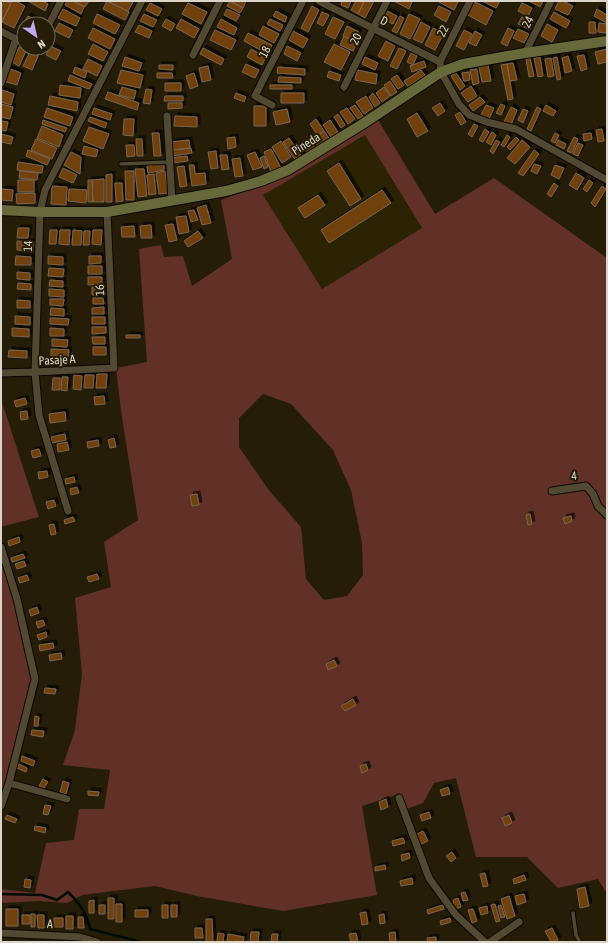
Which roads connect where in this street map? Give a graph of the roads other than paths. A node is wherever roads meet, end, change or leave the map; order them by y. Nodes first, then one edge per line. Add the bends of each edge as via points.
1 (61, 1) edge
2 (142, 1) edge
3 (220, 1) edge
4 (303, 1) edge
5 (319, 1) edge
6 (387, 1) edge
7 (470, 1) edge
8 (551, 1) edge
9 (53, 16) edge
10 (374, 28) junction
11 (1, 31) edge
12 (16, 38) joint
13 (607, 41) edge
14 (525, 53) junction
15 (193, 55) dead end
16 (440, 62) junction
17 (441, 72) junction
18 (1, 83) edge
19 (344, 87) dead end
20 (272, 105) dead end
21 (167, 116) dead end
22 (170, 162) junction
23 (121, 164) dead end
24 (607, 172) edge
25 (598, 174) junction
26 (607, 180) edge
27 (172, 201) junction
28 (1, 210) edge
29 (40, 212) junction
30 (107, 212) junction
31 (114, 368) joint
32 (35, 372) junction
33 (1, 373) edge
34 (552, 491) dead end
35 (68, 511) dead end
36 (607, 515) edge
37 (1, 547) edge
38 (9, 783) junction
39 (399, 798) dead end
40 (67, 799) dead end
41 (1, 806) edge
42 (573, 913) dead end
43 (519, 922) dead end
44 (1, 933) edge
45 (81, 939) edge
46 (97, 942) edge
47 (484, 942) edge
48 (490, 942) edge
49 (580, 942) edge

1 - 9 street
2 - 29 street, 14 via 45,190
3 - 15 street
4 - 20 street, 18 via 255,96
5 - 10 street, D
6 - 10 street, 20
7 - 16 street, 22
8 - 14 street, 24
10 - 16 street, D
10 - 19 street, 20
11 - 12 street
12 - 18 street
13 - 14 street, Pineda
14 - 17 street, Pineda via 463,64
16 - 17 street
17 - 25 street via 459,104 469,115 516,129
17 - 27 street, Pineda via 288,170 262,181 226,191
21 - 22 street
22 - 23 lane
22 - 27 street
24 - 25 street
25 - 26 street
27 - 30 street, Pineda
28 - 29 street, Pineda
29 - 30 street, Pineda
29 - 32 street, 14
30 - 31 street, 16
31 - 32 street, Pasaje A
32 - 33 street, Pasaje A
32 - 35 street, 14 via 39,415
34 - 36 street, 4 via 586,486 598,506
37 - 38 street via 17,599 35,679
38 - 40 street
38 - 41 street
39 - 47 street via 429,878 456,915
42 - 49 lane via 576,935
43 - 48 street
44 - 45 street, A
45 - 46 street, A

